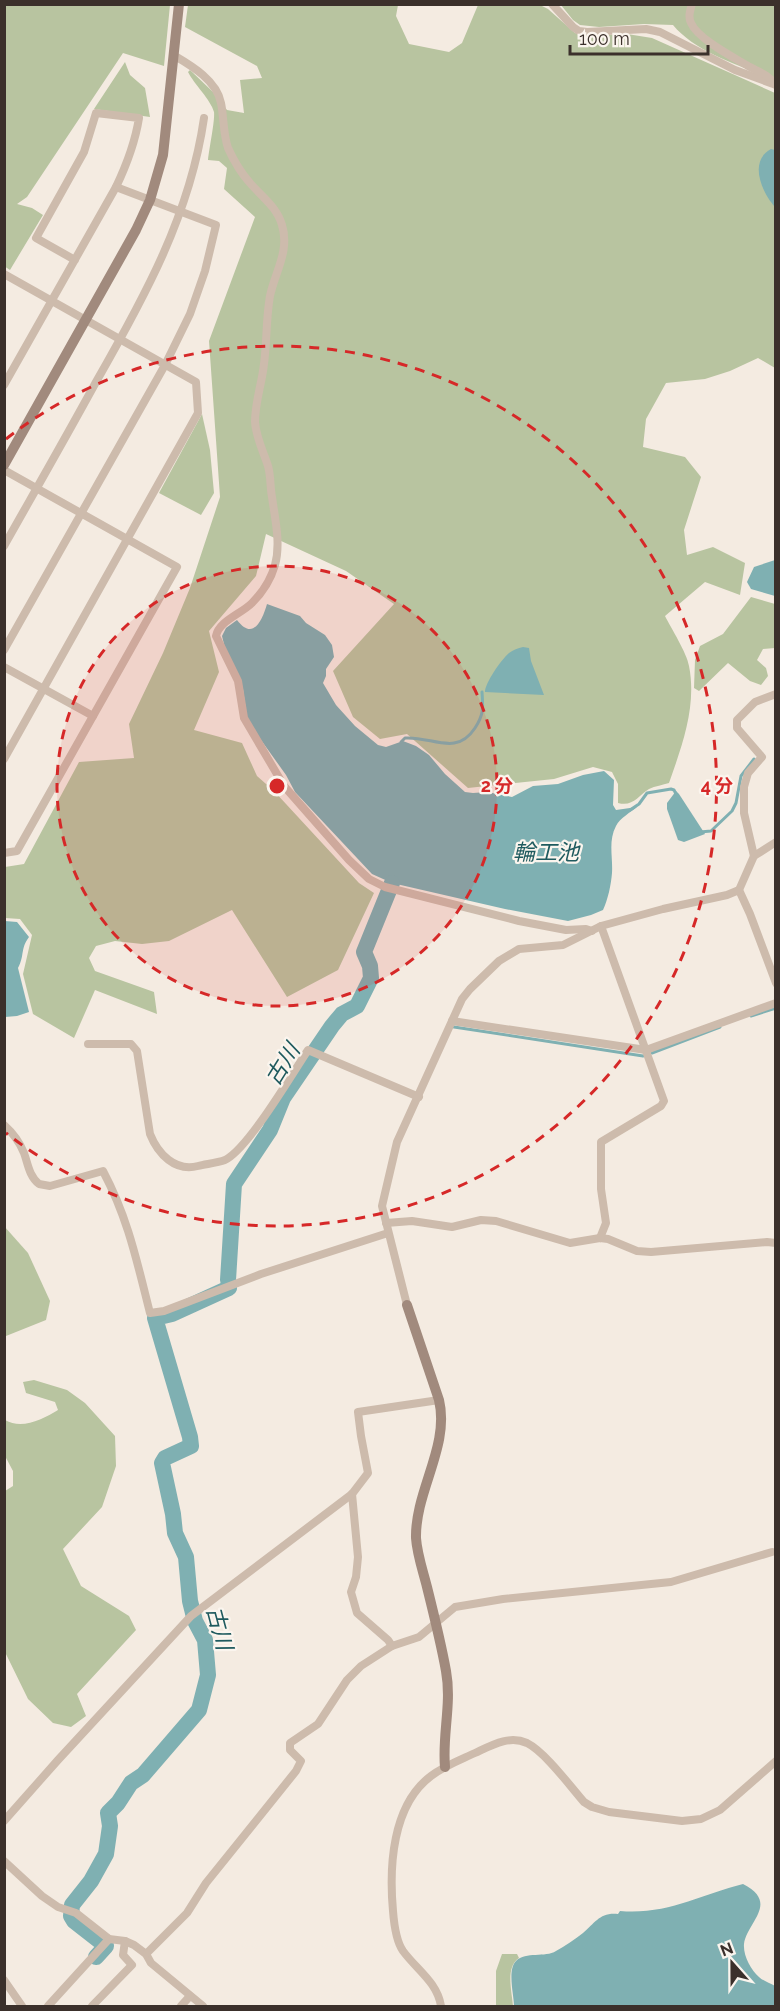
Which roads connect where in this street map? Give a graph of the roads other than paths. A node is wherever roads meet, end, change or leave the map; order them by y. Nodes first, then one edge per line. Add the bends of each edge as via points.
1 (179, 4) edge
2 (552, 4) edge
3 (692, 4) edge
4 (175, 56) junction
5 (776, 85) edge
6 (204, 118) dead end
7 (116, 187) junction
8 (150, 200) junction
9 (181, 212) junction
10 (75, 260) junction
11 (5, 275) edge
12 (52, 301) junction
13 (86, 320) junction
14 (121, 339) junction
15 (165, 365) junction
16 (4, 385) edge
17 (4, 465) edge
18 (4, 470) edge
19 (36, 489) junction
20 (81, 514) junction
21 (127, 540) junction
22 (4, 546) edge
23 (4, 650) edge
24 (4, 667) edge
25 (44, 689) junction
26 (776, 694) edge
27 (93, 716) junction
28 (4, 759) edge
29 (776, 842) edge
30 (4, 853) edge
31 (754, 856) junction
32 (739, 890) junction
33 (601, 926) junction
34 (592, 930) junction
35 (776, 984) edge
36 (776, 1003) edge
37 (452, 1022) junction
38 (88, 1044) dead end
39 (646, 1050) junction
40 (419, 1097) junction
41 (4, 1125) edge
42 (386, 1223) junction
43 (388, 1233) junction
44 (600, 1238) junction
45 (776, 1243) edge
46 (407, 1305) joint
47 (438, 1400) junction
48 (352, 1494) junction
49 (772, 1552) dead end
50 (436, 1623) junction
51 (392, 1646) junction
52 (776, 1761) edge
53 (445, 1767) junction
54 (4, 1821) edge
55 (4, 1861) edge
56 (125, 1941) junction
57 (105, 1943) junction
58 (146, 1954) junction
59 (4, 1980) edge
60 (190, 1996) junction
61 (22, 2007) edge
62 (48, 2007) edge
63 (92, 2007) edge
64 (181, 2007) edge
65 (203, 2007) edge
66 (441, 2007) edge

1 - 4 street
2 - 5 street via 579,31 660,32 735,70
3 - 5 street via 689,13 694,29 770,77
4 - 8 street via 163,155
4 - 34 street via 191,65 217,91 229,150 250,183 271,204 283,228 282,261 271,292 255,412 276,521 275,563 259,596 227,621 216,636 238,681 244,718 284,786 369,879 390,888 519,921 566,930
6 - 9 street via 194,175
7 - 8 street
7 - 10 street
7 - 10 street via 130,159 139,118 96,113 84,152 36,238
8 - 9 street
8 - 13 street
9 - 14 street
9 - 15 street via 216,225 190,314
10 - 12 street
11 - 12 street
12 - 13 street
12 - 16 street
13 - 14 street
13 - 17 street
14 - 15 street
14 - 19 street
15 - 20 street
15 - 21 street via 196,382 198,412
18 - 19 street
19 - 20 street
19 - 22 street
20 - 21 street
20 - 23 street
21 - 25 street
21 - 27 street via 177,567
24 - 25 street
25 - 27 street
25 - 28 street
26 - 31 street via 751,705 736,725 762,757 748,773 744,787 744,813
27 - 30 street via 17,851
29 - 31 street
31 - 32 street
32 - 33 street
32 - 35 street
33 - 34 street
33 - 39 street
34 - 37 street via 563,945 519,949 508,954 470,989
36 - 39 street
37 - 39 street
37 - 40 street
38 - 40 street via 134,1046 154,1145 175,1165 189,1169 225,1160 236,1152 308,1050
39 - 44 street via 664,1101 601,1142 606,1223
40 - 42 street via 392,1161 382,1206
41 - 43 street via 13,1134 39,1184 50,1186 103,1171 124,1215 150,1313
42 - 43 street
42 - 44 street via 412,1221 452,1227 481,1220 496,1221 570,1243
43 - 46 street
44 - 45 street via 651,1252
46 - 47 street
47 - 48 street via 358,1412 368,1473
47 - 50 street via 441,1422 416,1539
48 - 51 street via 358,1557 351,1592 357,1613
48 - 54 street via 194,1614
49 - 50 street via 670,1582 455,1607
50 - 51 street via 419,1637
50 - 53 street via 449,1696
51 - 58 street via 354,1672 318,1724 290,1743 290,1750 301,1761 296,1771 206,1883 187,1913
52 - 53 street via 711,1816 693,1821 592,1807 533,1747 517,1741 499,1742
53 - 66 street via 429,1777 406,1808 394,1847 392,1882 393,1912 402,1950 434,1987
55 - 57 street via 42,1896 72,1912
56 - 57 street
56 - 58 street
56 - 63 street via 123,1955 132,1965
57 - 62 street
58 - 60 street
59 - 61 street
60 - 64 street
60 - 65 street

